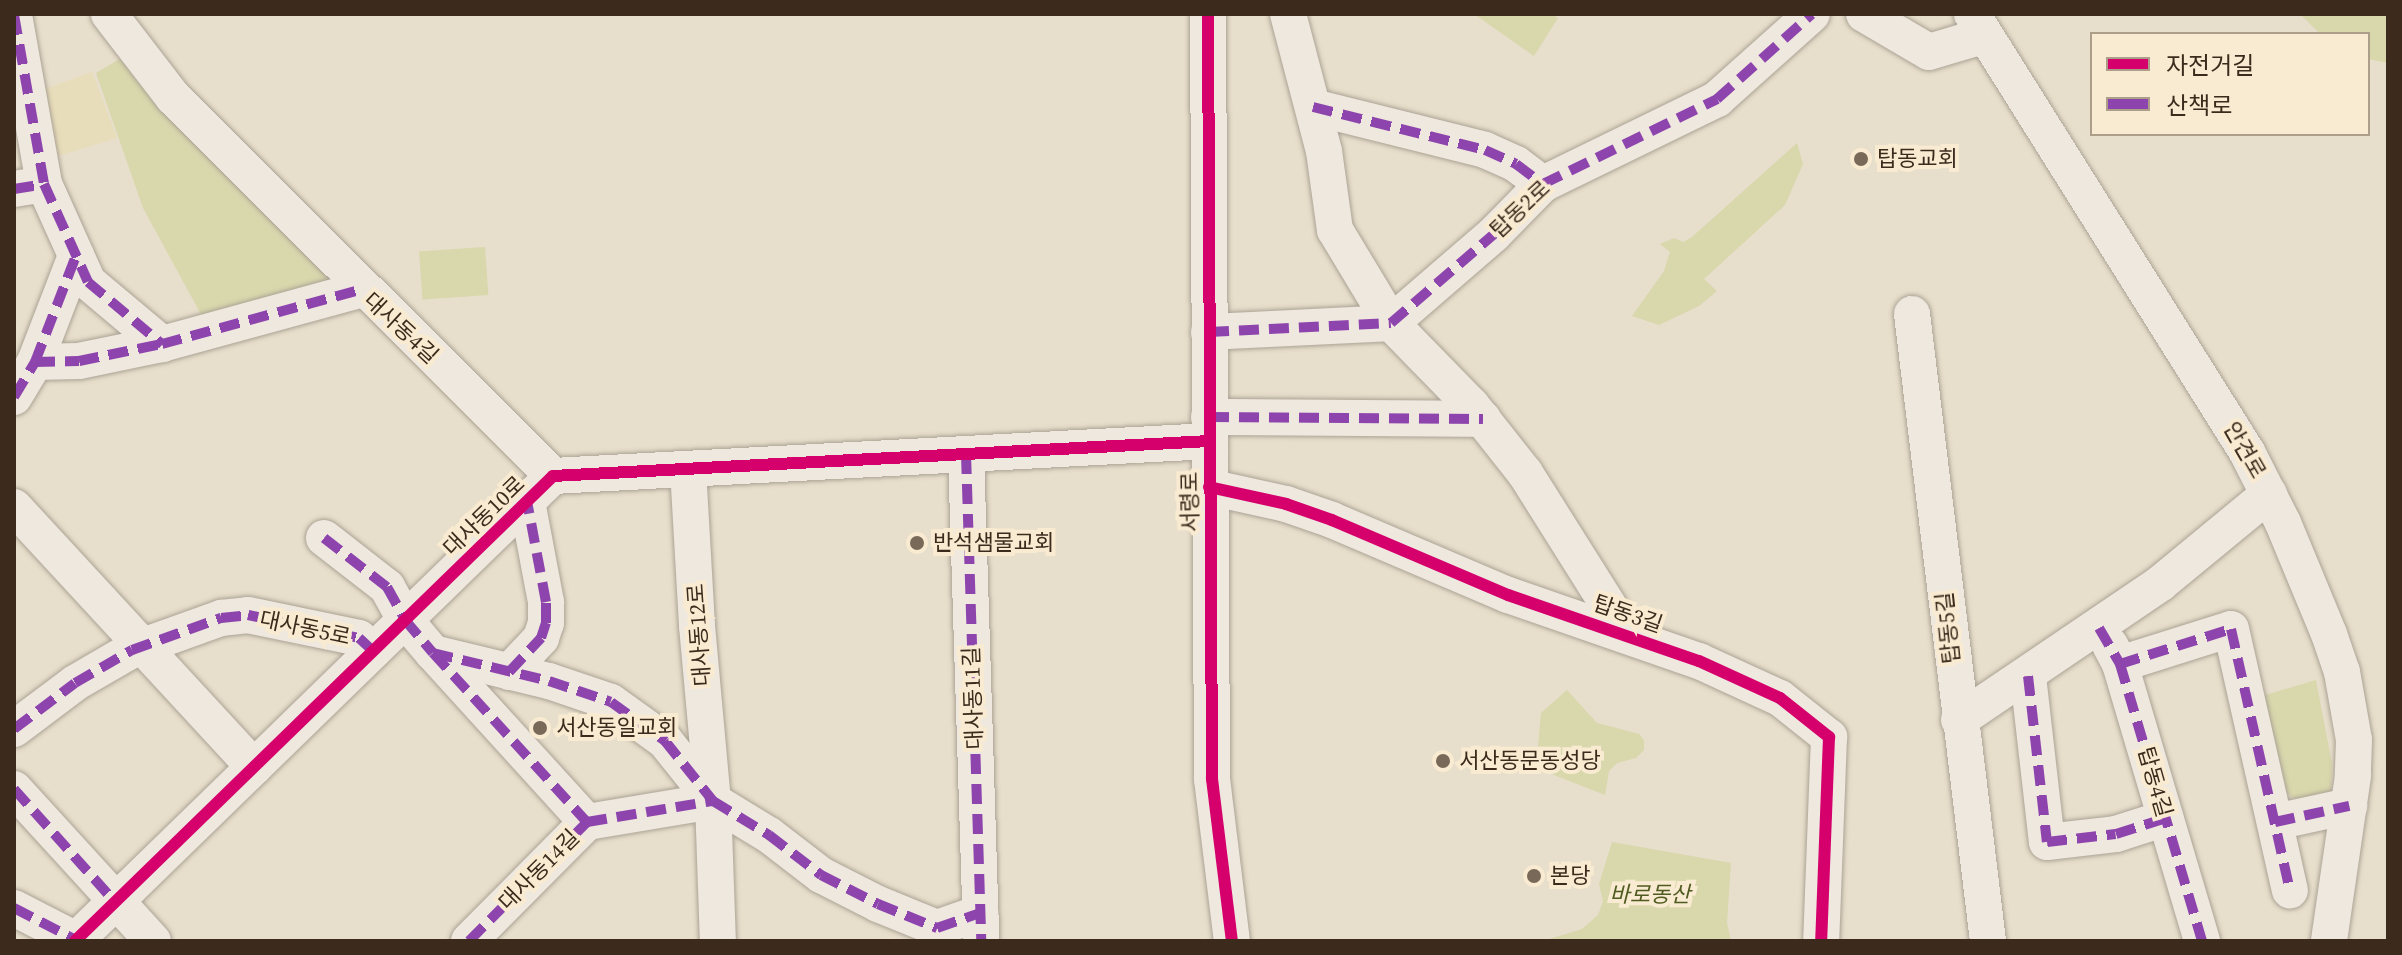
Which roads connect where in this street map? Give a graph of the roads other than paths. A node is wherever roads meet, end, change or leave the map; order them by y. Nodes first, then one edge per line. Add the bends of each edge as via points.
1 (109, 14) edge
2 (1288, 14) edge
3 (1812, 14) edge
4 (1864, 14) edge
5 (14, 15) edge
6 (1215, 22) edge
7 (1978, 25) edge
8 (1313, 107) junction
9 (1543, 184) junction
10 (29, 186) edge
11 (76, 256) junction
12 (363, 289) junction
13 (1912, 314) dead end
14 (1391, 323) junction
15 (1209, 332) junction
16 (162, 344) junction
17 (35, 362) junction
18 (14, 397) edge
19 (1483, 419) junction
20 (1209, 429) junction
21 (966, 454) junction
22 (688, 469) junction
23 (553, 476) junction
24 (1209, 487) junction
25 (2269, 494) junction
26 (527, 501) junction
27 (14, 507) edge
28 (324, 538) dead end
29 (405, 620) junction
30 (2099, 628) junction
31 (1625, 632) junction
32 (143, 646) junction
33 (373, 651) junction
34 (433, 653) junction
35 (2120, 664) junction
36 (509, 672) junction
37 (2028, 676) junction
38 (1959, 720) junction
39 (14, 729) edge
40 (254, 767) junction
41 (14, 789) edge
42 (713, 801) junction
43 (2349, 806) junction
44 (2166, 818) junction
45 (587, 822) junction
46 (2275, 822) junction
47 (2290, 890) dead end
48 (115, 902) junction
49 (14, 908) edge
50 (980, 927) edge
51 (76, 940) edge
52 (153, 941) edge
53 (469, 941) edge
54 (718, 941) edge
55 (1232, 941) edge
56 (1821, 941) edge
57 (1988, 941) edge
58 (2202, 941) edge
59 (2329, 941) edge

1 - 12 street via 173,97
2 - 8 street
3 - 9 street, 탑동2로 via 1717,99
4 - 7 street via 1929,52
5 - 10 street
6 - 15 street, 서령로
7 - 25 street, 안견로
8 - 9 street via 1485,150
8 - 14 street via 1335,230
9 - 14 street, 탑동2로
10 - 11 street
11 - 16 street via 88,282
11 - 17 street
12 - 16 street, 대사동4길
12 - 23 street, 대사동4길
13 - 38 street, 탑동5길
14 - 15 street
14 - 19 street
15 - 20 street, 서령로
16 - 17 street, 대사동4길 via 79,361
17 - 18 street
19 - 20 street, 대사동10로
19 - 31 street via 1525,473
20 - 21 street, 대사동10로
20 - 24 street, 서령로
21 - 22 street, 대사동10로
21 - 50 street, 대사동11길
22 - 23 street, 대사동10로
22 - 42 street, 대사동12로
23 - 26 street, 대사동10로
24 - 31 street, 탑동3길 via 1320,516 1508,595
24 - 55 street, 서령로 via 1212,779
25 - 30 street
25 - 43 street, 안견로 via 2342,672 2354,740
26 - 29 street, 대사동10로
26 - 36 street, 대사동10로 via 546,623 541,638
27 - 32 street
28 - 29 street via 387,587
29 - 33 street, 대사동10로
29 - 34 street
30 - 35 street, 탑동4길
30 - 37 street
31 - 56 street, 탑동3길 via 1780,698 1829,737
32 - 33 street, 대사동5로 via 221,618 248,615 359,638
32 - 39 street, 대사동5로 via 75,683
32 - 40 street
33 - 40 street, 대사동10로
34 - 36 street
34 - 45 street
35 - 44 street, 탑동4길
35 - 46 street via 2231,629
36 - 42 street via 611,702 665,741
37 - 38 street
37 - 44 street via 2047,842 2116,834
38 - 57 street, 탑동5길
40 - 48 street, 대사동10로
41 - 48 street
42 - 45 street, 대사동14길
42 - 50 street via 821,875 915,921 937,928
42 - 54 street, 대사동12로
43 - 46 street
43 - 59 street, 안견로
44 - 58 street, 탑동4길
45 - 53 street, 대사동14길
46 - 47 street
48 - 51 street, 대사동10로
48 - 52 street
49 - 51 street, 대사동10로

